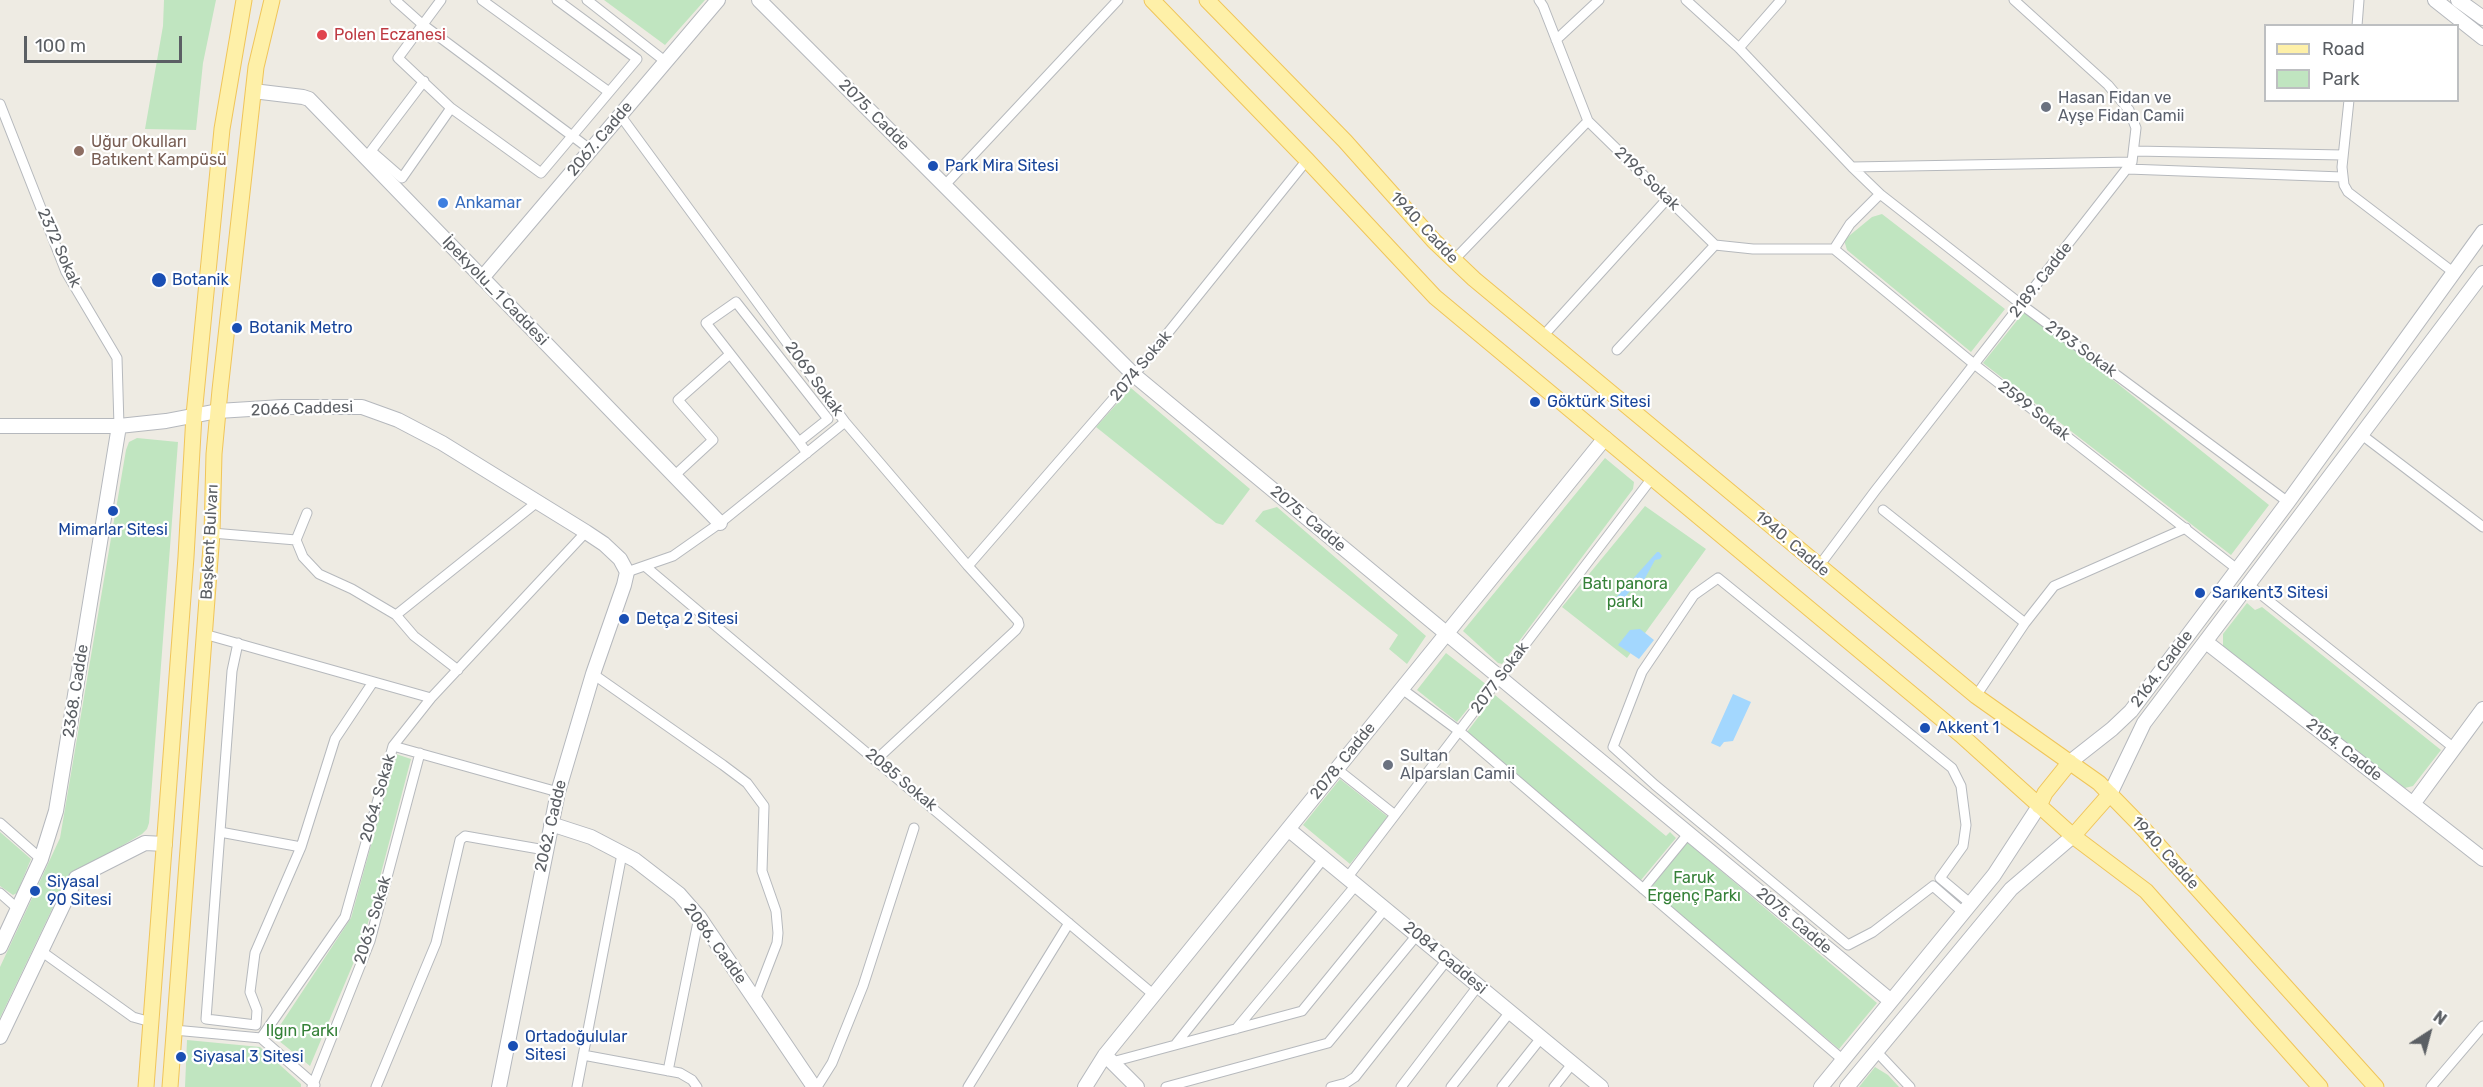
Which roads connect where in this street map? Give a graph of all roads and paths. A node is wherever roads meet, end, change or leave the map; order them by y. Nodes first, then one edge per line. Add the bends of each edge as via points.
1 (244, 0) edge
2 (272, 0) edge
3 (395, 0) edge
4 (441, 0) edge
5 (482, 0) edge
6 (557, 0) edge
7 (587, 0) edge
8 (718, 0) edge
9 (759, 0) edge
10 (1118, 0) edge
11 (1152, 0) edge
12 (1206, 0) edge
13 (1539, 0) edge
14 (1599, 0) edge
15 (1686, 0) edge
16 (1781, 0) edge
17 (2014, 0) edge
18 (2359, 0) edge
19 (2435, 0) edge
20 (2458, 0) edge
21 (2483, 18) edge
22 (422, 24) junction
23 (2357, 24) edge
24 (2483, 38) edge
25 (1556, 40) junction
26 (1738, 48) junction
27 (666, 62) junction
28 (424, 81) junction
29 (253, 91) junction
30 (609, 92) junction
31 (2349, 102) edge
32 (0, 104) edge
33 (451, 108) junction
34 (620, 116) junction
35 (1588, 121) junction
36 (572, 136) junction
37 (591, 150) junction
38 (2134, 151) junction
39 (2343, 155) junction
40 (1307, 160) junction
41 (2130, 166) junction
42 (1852, 167) junction
43 (2342, 177) junction
44 (945, 185) junction
45 (1880, 194) junction
46 (1668, 198) junction
47 (2483, 232) edge
48 (1715, 244) junction
49 (1834, 249) junction
50 (1453, 261) junction
51 (2453, 272) junction
52 (2483, 273) edge
53 (482, 278) junction
54 (2022, 305) junction
55 (1543, 336) junction
56 (1617, 350) dead end
57 (730, 354) junction
58 (1974, 364) junction
59 (1134, 375) junction
60 (218, 411) junction
61 (194, 415) junction
62 (845, 422) junction
63 (0, 426) edge
64 (119, 426) junction
65 (2362, 435) junction
66 (1605, 438) junction
67 (799, 442) junction
68 (807, 453) junction
69 (675, 476) junction
70 (1652, 478) junction
71 (2288, 502) junction
72 (536, 503) junction
73 (1883, 510) dead end
74 (307, 513) dead end
75 (720, 523) junction
76 (2483, 527) edge
77 (2186, 528) junction
78 (586, 532) junction
79 (212, 533) junction
80 (296, 540) junction
81 (968, 566) junction
82 (1819, 566) junction
83 (646, 567) junction
84 (2237, 569) junction
85 (627, 572) junction
86 (2249, 585) junction
87 (396, 615) junction
88 (2025, 623) junction
89 (204, 634) junction
90 (1446, 634) junction
91 (2206, 642) junction
92 (238, 644) junction
93 (458, 670) junction
94 (593, 674) junction
95 (1499, 678) junction
96 (373, 682) junction
97 (1402, 689) junction
98 (1976, 696) junction
99 (431, 698) junction
100 (2483, 709) edge
101 (1459, 732) junction
102 (393, 746) junction
103 (2454, 748) junction
104 (420, 753) junction
105 (877, 759) junction
106 (2070, 762) junction
107 (1337, 769) junction
108 (558, 792) junction
109 (2110, 794) junction
110 (2413, 804) junction
111 (2038, 806) junction
112 (1395, 814) junction
113 (0, 823) edge
114 (551, 824) junction
115 (914, 828) dead end
116 (1288, 829) junction
117 (220, 832) junction
118 (1688, 834) junction
119 (2073, 836) junction
120 (165, 844) junction
121 (301, 847) junction
122 (545, 850) junction
123 (622, 854) junction
124 (1324, 858) junction
125 (41, 859) junction
126 (2483, 859) edge
127 (1352, 881) junction
128 (1936, 882) junction
129 (1643, 889) junction
130 (0, 893) edge
131 (18, 909) junction
132 (1385, 909) junction
133 (1967, 909) junction
134 (699, 917) junction
135 (1069, 923) junction
136 (1417, 935) junction
137 (0, 947) edge
138 (41, 951) junction
139 (1447, 960) junction
140 (1478, 986) junction
141 (1154, 995) junction
142 (755, 1000) junction
143 (1891, 1001) junction
144 (1510, 1012) junction
145 (151, 1022) junction
146 (2483, 1026) edge
147 (1236, 1029) junction
148 (174, 1030) junction
149 (0, 1037) edge
150 (261, 1038) junction
151 (1541, 1038) junction
152 (1175, 1045) junction
153 (1876, 1051) junction
154 (583, 1055) junction
155 (1109, 1059) junction
156 (1843, 1060) junction
157 (1572, 1064) junction
158 (668, 1071) junction
159 (314, 1086) edge
160 (2317, 1086) edge
161 (146, 1087) edge
162 (170, 1087) edge
163 (376, 1087) edge
164 (499, 1087) edge
165 (577, 1087) edge
166 (697, 1087) edge
167 (815, 1087) edge
168 (968, 1087) edge
169 (1085, 1087) edge
170 (1137, 1087) edge
171 (1166, 1087) edge
172 (1331, 1087) edge
173 (1401, 1087) edge
174 (1450, 1087) edge
175 (1502, 1087) edge
176 (1554, 1087) edge
177 (1601, 1087) edge
178 (1821, 1087) edge
179 (1847, 1087) edge
180 (1910, 1087) edge
181 (2376, 1087) edge
182 (2431, 1087) edge

1 - 61 main road, Başkent Bulvarı via 222,129
2 - 29 main road, Başkent Bulvarı
3 - 22 street
4 - 22 street
5 - 30 street
6 - 30 street via 637,58
7 - 27 street
8 - 27 street, 2067. Cadde
9 - 44 street, 2075. Cadde
10 - 44 street
11 - 40 main road
12 - 50 main road, 1940. Cadde via 1345,141
13 - 25 street, 2196 Sokak
14 - 25 street
15 - 26 street, 2193 Sokak
16 - 26 street
17 - 38 street, 2189. Cadde via 2108,85 2129,110 2136,128
18 - 23 street
19 - 24 street
20 - 21 street
22 - 28 street via 398,58
22 - 36 street
25 - 35 street, 2196 Sokak
26 - 42 street, 2193 Sokak
27 - 34 street, 2067. Cadde
28 - 33 street
28 - 33 street via 371,151 402,178
29 - 53 street, İpekyolu_1 Caddesi via 309,99
29 - 60 main road, Başkent Bulvarı
30 - 36 street
31 - 39 street
32 - 64 street, 2372 Sokak via 66,272 117,358
33 - 36 street via 541,173
34 - 37 street, 2067. Cadde
34 - 62 street, 2069 Sokak
35 - 46 street, 2196 Sokak
35 - 50 street
36 - 37 street
37 - 53 street, 2067. Cadde
38 - 39 street
38 - 41 street, 2189. Cadde
39 - 43 street
40 - 59 street, 2074 Sokak
40 - 66 main road via 1435,297
41 - 42 street
41 - 43 street
41 - 54 street, 2189. Cadde
42 - 45 street, 2193 Sokak
43 - 51 street via 2348,192
44 - 59 street, 2075. Cadde
45 - 49 street via 1850,224
45 - 54 street, 2193 Sokak
46 - 48 street, 2196 Sokak
46 - 55 street
47 - 51 street, 2164. Cadde
48 - 49 street via 1753,249
48 - 56 street
49 - 58 street, 2599 Sokak
50 - 55 main road, 1940. Cadde
51 - 71 street, 2164. Cadde
52 - 65 street, 2164. Cadde
53 - 69 street, İpekyolu_1 Caddesi
54 - 58 street, 2189. Cadde
54 - 71 street, 2193 Sokak
55 - 82 main road, 1940. Cadde
57 - 67 street
57 - 67 street via 706,324 736,302 828,419
57 - 69 street via 678,400 713,440
58 - 77 street, 2599 Sokak
58 - 82 street, 2189. Cadde
59 - 81 street, 2074 Sokak
59 - 90 street, 2075. Cadde
60 - 61 street, 2066 Caddesi
60 - 72 street, 2066 Caddesi via 362,407 442,443
60 - 79 main road, Başkent Bulvarı
61 - 64 street, 2066 Caddesi
61 - 120 main road, Başkent Bulvarı
62 - 68 street
62 - 81 street, 2069 Sokak
63 - 64 street, 2066 Caddesi
64 - 125 street, 2368. Cadde via 60,791
65 - 76 street
65 - 86 street, 2164. Cadde
66 - 70 main road
66 - 90 street, 2078. Cadde
67 - 68 street
68 - 75 street
69 - 75 street, İpekyolu_1 Caddesi
70 - 95 street, 2077 Sokak
70 - 111 main road via 1961,735
71 - 84 street, 2164. Cadde
72 - 78 street, 2066 Caddesi
72 - 87 street
73 - 88 street
74 - 80 street
75 - 83 street via 673,556
77 - 84 street, 2599 Sokak
77 - 88 street via 2054,586
78 - 85 street, 2066 Caddesi via 616,554
78 - 93 street, 2064. Sokak
79 - 80 street
79 - 89 main road, Başkent Bulvarı
80 - 87 street via 303,557 319,574
81 - 105 street, 2069 Sokak via 1018,621 1016,630
82 - 98 main road, 1940. Cadde
83 - 85 street
83 - 105 street, 2085 Sokak
84 - 106 street, 2164. Cadde via 2131,711
85 - 94 street, 2062. Cadde
86 - 91 street, 2164. Cadde
86 - 103 street
87 - 93 street via 414,636
88 - 98 street
89 - 92 street
89 - 148 main road, Başkent Bulvarı
90 - 95 street, 2075. Cadde
90 - 97 street, 2078. Cadde
91 - 109 street, 2164. Cadde via 2145,723
91 - 110 street, 2154. Cadde
92 - 96 street
92 - 117 street via 232,671
93 - 99 street, 2064. Sokak
94 - 108 street, 2062. Cadde
94 - 142 street via 739,777 764,806 762,871 776,911 778,933
95 - 101 street, 2077 Sokak
95 - 118 street, 2075. Cadde
96 - 99 street
96 - 121 street via 335,739
97 - 101 street
97 - 107 street, 2078. Cadde
98 - 106 main road, 1940. Cadde
99 - 102 street, 2064. Sokak
100 - 103 street
101 - 112 street, 2077 Sokak
101 - 129 street
102 - 104 street
102 - 150 street, 2064. Sokak via 345,916
103 - 110 street
104 - 108 street
104 - 159 street, 2063. Sokak via 370,940
105 - 135 street, 2085 Sokak
106 - 109 main road, 1940. Cadde
106 - 111 main road, 2164. Cadde
107 - 112 street
107 - 116 street, 2078. Cadde
108 - 114 street, 2062. Cadde
109 - 119 main road, 2164. Cadde
109 - 181 main road, 1940. Cadde
110 - 126 street, 2154. Cadde
111 - 119 main road
111 - 133 street, 2164. Cadde via 2008,855
112 - 127 street, 2077 Sokak
113 - 125 street
114 - 122 street, 2062. Cadde
114 - 123 street, 2086. Cadde via 591,837
115 - 167 street via 863,986 832,1063
116 - 124 street, 2084 Caddesi
116 - 141 street, 2078. Cadde
117 - 121 street
117 - 121 street via 206,1019 256,1025 257,1010 250,992 255,953
118 - 129 street
118 - 143 street, 2075. Cadde
119 - 153 street, 2164. Cadde via 2011,889
119 - 160 main road via 2146,891
120 - 138 street via 145,843 76,878
120 - 145 main road, Başkent Bulvarı
122 - 163 street via 465,836 460,840 436,944
122 - 164 street, 2062. Cadde
123 - 134 street, 2086. Cadde via 662,879
123 - 154 street
124 - 127 street, 2084 Caddesi
124 - 152 street
125 - 131 street, 2368. Cadde
127 - 132 street, 2084 Caddesi
127 - 147 street, 2077 Sokak
128 - 128 street via 1963,846 1966,825 1961,786 1952,768 1718,578 1694,596 1642,672 1613,747 1848,945 1873,932
128 - 133 street
129 - 156 street
130 - 131 street
131 - 137 street, 2368. Cadde
132 - 136 street, 2084 Caddesi
132 - 147 street via 1309,1006 1294,1014
133 - 143 street, 2164. Cadde
134 - 142 street, 2086. Cadde
134 - 158 street
135 - 141 street, 2085 Sokak
135 - 168 street
136 - 139 street, 2084 Caddesi
136 - 171 street via 1328,1043
138 - 145 street via 133,1017
138 - 149 street
139 - 140 street, 2084 Caddesi
139 - 172 street via 1358,1073 1349,1082
140 - 144 street, 2084 Caddesi
140 - 173 street
141 - 155 street, 2078. Cadde
142 - 167 street, 2086. Cadde
143 - 156 street, 2164. Cadde
144 - 151 street, 2084 Caddesi
144 - 174 street
145 - 161 main road, Başkent Bulvarı
146 - 182 street
147 - 152 street
148 - 150 street
148 - 162 main road, Başkent Bulvarı
150 - 159 street
151 - 157 street, 2084 Caddesi
151 - 175 street
152 - 155 street
153 - 179 street, 2164. Cadde
153 - 180 street
154 - 158 street
154 - 165 street
155 - 169 street, 2078. Cadde
155 - 170 street
156 - 178 street, 2164. Cadde
157 - 176 street
157 - 177 street, 2084 Caddesi
158 - 166 street via 686,1075

